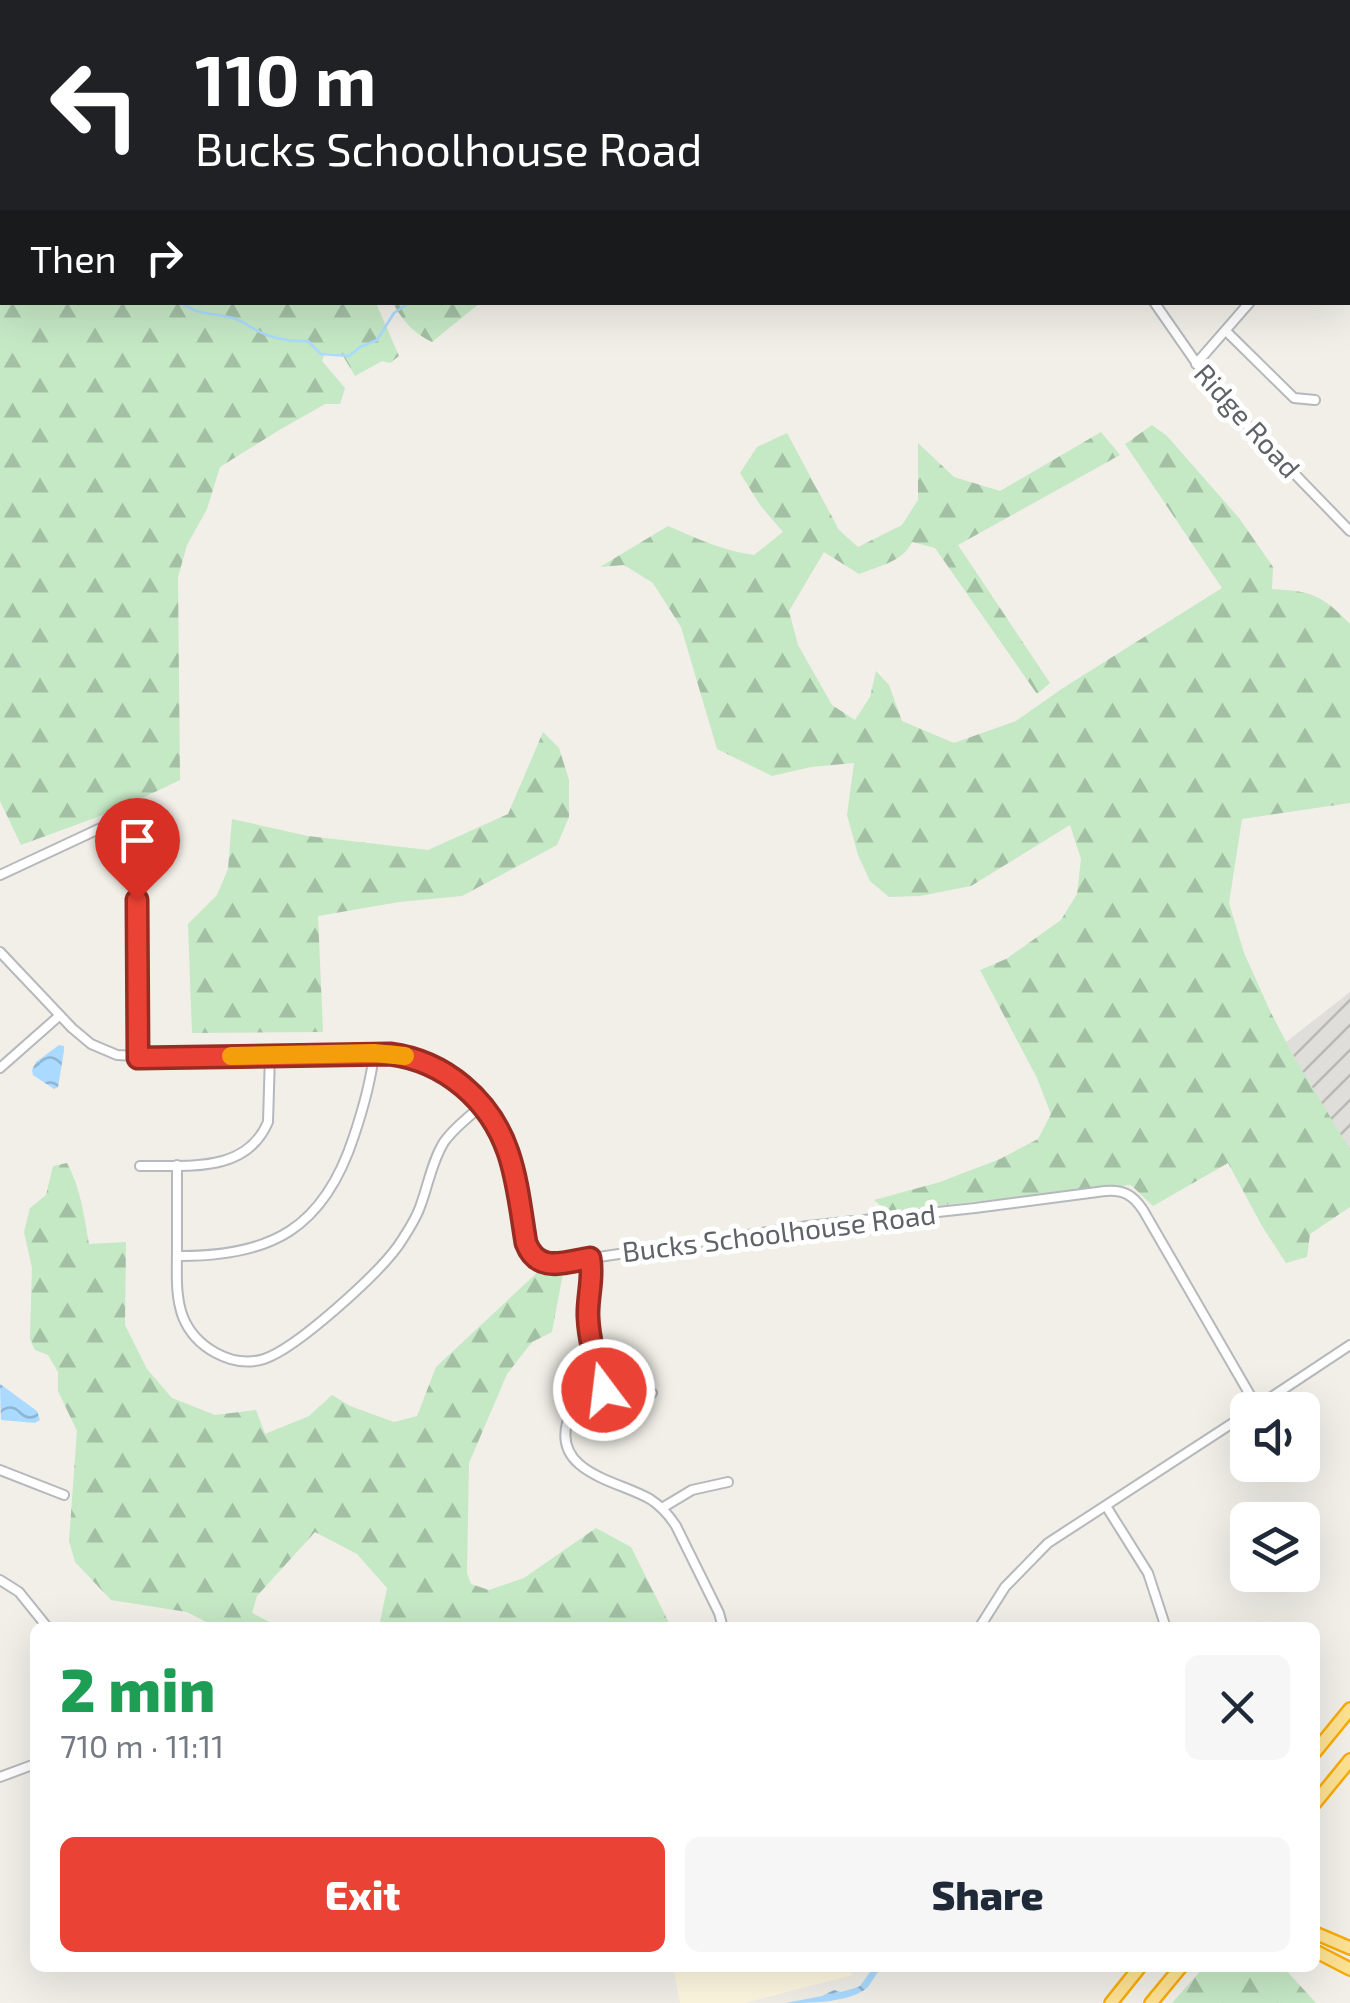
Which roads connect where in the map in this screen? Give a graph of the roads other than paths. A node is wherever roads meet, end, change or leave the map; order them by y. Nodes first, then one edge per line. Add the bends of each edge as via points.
1 (1156, 305) edge
2 (1248, 305) edge
3 (1226, 331) junction
4 (1196, 364) junction
5 (1315, 400) dead end
6 (1350, 531) edge
7 (0, 875) edge
8 (0, 952) edge
9 (59, 1016) junction
10 (374, 1053) junction
11 (270, 1055) junction
12 (138, 1058) junction
13 (0, 1068) edge
14 (483, 1105) junction
15 (177, 1165) junction
16 (140, 1166) dead end
17 (177, 1256) junction
18 (590, 1258) junction
19 (1350, 1345) edge
20 (604, 1390) junction
21 (652, 1392) dead end
22 (1242, 1392) edge
23 (1279, 1392) edge
24 (1230, 1424) edge
25 (0, 1470) edge
26 (728, 1482) dead end
27 (64, 1495) dead end
28 (1106, 1506) junction
29 (662, 1508) junction
30 (0, 1580) edge
31 (43, 1622) edge
32 (721, 1622) edge
33 (982, 1622) edge
34 (1164, 1622) edge
35 (1350, 1710) edge
36 (1320, 1746) edge
37 (1350, 1760) edge
38 (30, 1766) edge
39 (0, 1776) edge
40 (1320, 1796) edge
41 (1320, 1933) edge
42 (1345, 1946) edge
43 (1320, 1954) edge
44 (1350, 1970) edge
45 (1136, 1972) edge
46 (1177, 1972) edge
47 (1110, 2003) edge
48 (1152, 2003) edge

1 - 4 street, Ridge Road
2 - 3 street
3 - 4 street
3 - 5 street via 1294,398
4 - 6 street, Ridge Road via 1236,415
7 - 12 street via 118,820 134,822
8 - 9 street, Bucks Schoolhouse Road
9 - 12 street, Bucks Schoolhouse Road via 99,1048
9 - 13 street
10 - 11 street, Bucks Schoolhouse Road
10 - 14 street, Bucks Schoolhouse Road via 430,1066
10 - 17 street via 347,1160 311,1216 261,1245
11 - 12 street, Bucks Schoolhouse Road
11 - 15 street via 270,1112 258,1140 225,1162
14 - 17 street via 445,1142 419,1212 395,1250 300,1339 272,1356 237,1360 195,1338 179,1303
14 - 18 street, Bucks Schoolhouse Road via 508,1152 530,1252 539,1262
15 - 16 street
15 - 17 street
18 - 20 street via 588,1319
18 - 22 street, Bucks Schoolhouse Road via 1120,1191 1143,1210
19 - 23 street
20 - 21 street
20 - 29 street via 573,1409 566,1427 570,1453 590,1473
24 - 28 street
25 - 27 street
26 - 29 street via 692,1490
28 - 33 street via 1035,1554
28 - 34 street via 1148,1573
29 - 32 street
30 - 31 street
35 - 36 highway
37 - 40 highway
38 - 39 street
41 - 42 highway
43 - 44 highway
45 - 47 highway
46 - 48 highway

